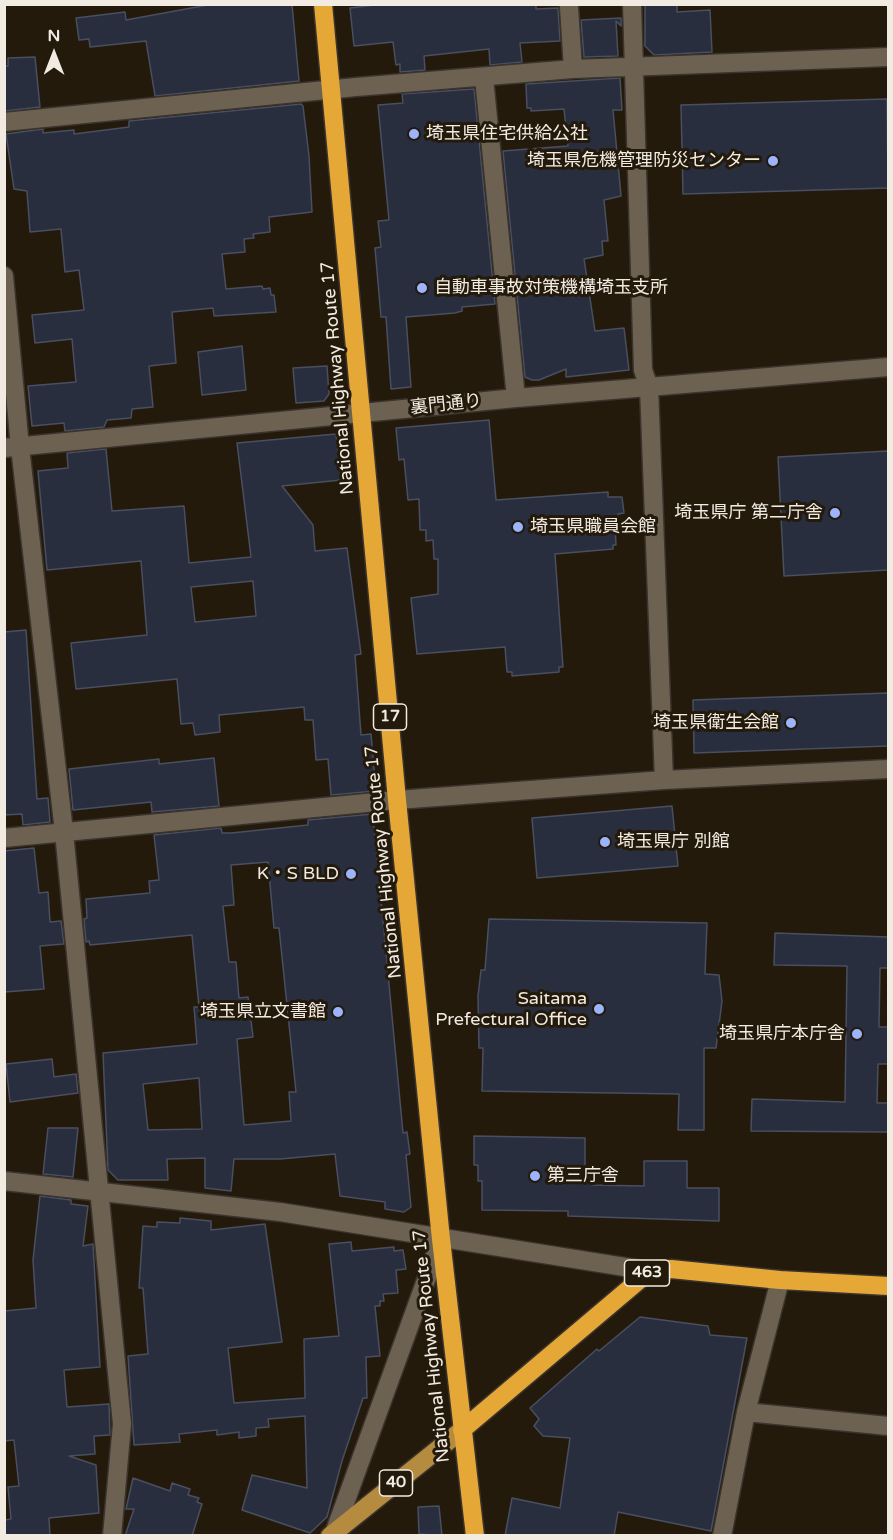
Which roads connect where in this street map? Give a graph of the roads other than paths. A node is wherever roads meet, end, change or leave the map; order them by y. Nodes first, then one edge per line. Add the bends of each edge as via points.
1 (323, 4) edge
2 (632, 4) edge
3 (569, 6) dead end
4 (888, 57) edge
5 (634, 65) junction
6 (573, 69) junction
7 (484, 78) junction
8 (331, 90) junction
9 (4, 122) edge
10 (4, 276) edge
11 (888, 367) edge
12 (649, 387) junction
13 (516, 398) junction
14 (363, 414) junction
15 (12, 447) edge
16 (888, 770) edge
17 (664, 780) junction
18 (398, 800) junction
19 (64, 832) junction
20 (4, 838) edge
21 (4, 1181) edge
22 (100, 1190) junction
23 (441, 1239) junction
24 (650, 1271) junction
25 (780, 1280) junction
26 (888, 1286) edge
27 (746, 1412) junction
28 (888, 1426) edge
29 (462, 1430) junction
30 (332, 1535) edge
31 (112, 1536) edge
32 (475, 1536) edge
33 (722, 1536) edge

1 - 8 highway, National Highway Route 17 / 17
2 - 5 street
3 - 6 street
4 - 5 street
5 - 6 street
5 - 12 street via 643,370
6 - 7 street
7 - 8 street
7 - 13 street
8 - 9 street
8 - 14 highway, National Highway Route 17 / 17
10 - 15 street
11 - 12 street, 裏門通り
12 - 13 street, 裏門通り
12 - 17 street
13 - 14 street, 裏門通り
14 - 15 street, 裏門通り
14 - 18 highway, National Highway Route 17 / 17
15 - 19 street
16 - 17 street
17 - 18 street
18 - 19 street
18 - 23 highway, National Highway Route 17 / 17
19 - 20 street
19 - 22 street
21 - 22 street
22 - 23 street via 280,1212
22 - 31 street via 122,1424
23 - 24 street
23 - 29 highway, National Highway Route 17 / 17
23 - 30 street
24 - 25 highway, 463 via 671,1269
24 - 29 highway, 463
25 - 26 highway, 463
25 - 27 street
27 - 28 street
27 - 33 street
29 - 30 main road, 40
29 - 32 highway, National Highway Route 17 / 17

